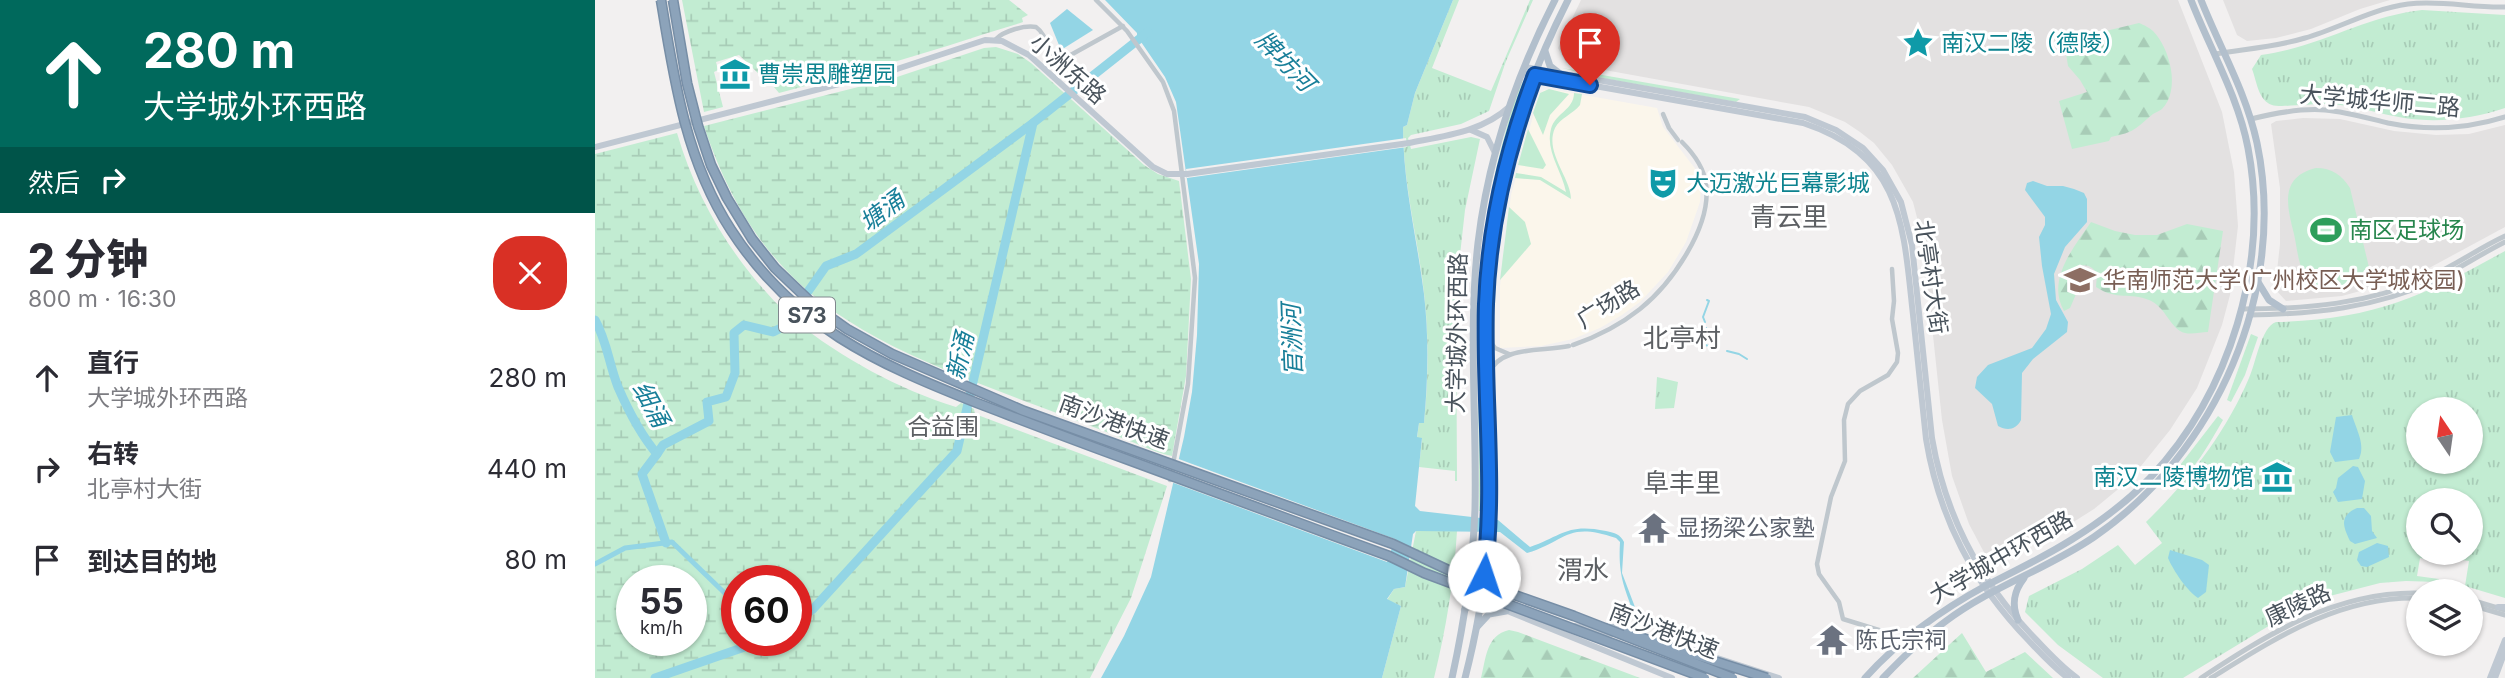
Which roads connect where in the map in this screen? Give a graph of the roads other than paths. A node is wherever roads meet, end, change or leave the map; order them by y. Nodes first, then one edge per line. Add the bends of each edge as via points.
1 (661, 0) edge
2 (673, 0) edge
3 (1096, 0) edge
4 (1555, 0) edge
5 (1568, 0) edge
6 (2191, 0) edge
7 (2201, 0) edge
8 (2505, 7) edge
9 (1123, 26) junction
10 (996, 40) junction
11 (1545, 50) junction
12 (2225, 52) junction
13 (2215, 54) junction
14 (1523, 70) junction
15 (1536, 72) junction
16 (1559, 73) junction
17 (1664, 104) junction
18 (1509, 107) junction
19 (2505, 117) edge
20 (2251, 119) junction
21 (1469, 130) junction
22 (595, 147) edge
23 (1495, 153) junction
24 (1184, 174) junction
25 (2505, 236) edge
26 (2505, 242) edge
27 (1892, 269) dead end
28 (2258, 282) junction
29 (2283, 309) junction
30 (2240, 312) junction
31 (2250, 312) junction
32 (1486, 335) junction
33 (1509, 354) junction
34 (1487, 378) junction
35 (1170, 480) dead end
36 (1469, 572) junction
37 (2025, 577) junction
38 (1483, 582) junction
39 (1986, 586) junction
40 (1992, 594) junction
41 (2406, 595) edge
42 (1483, 597) junction
43 (2406, 597) edge
44 (2483, 604) edge
45 (2483, 607) edge
46 (1463, 610) junction
47 (2503, 610) edge
48 (1506, 611) junction
49 (1574, 616) junction
50 (2018, 620) junction
51 (1475, 630) junction
52 (2505, 640) edge
53 (1671, 643) junction
54 (1898, 645) junction
55 (2505, 651) edge
56 (1452, 678) edge
57 (1465, 678) edge
58 (1672, 678) edge
59 (1705, 678) edge
60 (1733, 678) edge
61 (1767, 678) edge
62 (1779, 678) edge
63 (1865, 678) edge
64 (1884, 678) edge
65 (2067, 678) edge
66 (2077, 678) edge
67 (2201, 678) edge
68 (2211, 678) edge
69 (2492, 678) edge

1 - 59 highway, 南沙港快速 / S73, bridge via 683,118 714,201 771,281 843,341 913,377 1061,436
2 - 49 highway, 南沙港快速 / S73, bridge via 692,106 717,180 764,254 832,319 892,354 1024,411 1393,544 1461,576
3 - 9 street
4 - 14 main road, 大学城外环西路
5 - 11 main road, 大学城外环西路
6 - 13 main road, 大学城中环西路
7 - 12 main road, 大学城中环西路
8 - 12 street via 2409,4 2373,12 2290,43
9 - 10 street via 1058,62 1036,27 1015,30
9 - 24 street via 1170,98
10 - 22 main road, 小洲东路
10 - 24 main road, 小洲东路 via 1024,51 1153,167 1167,174
11 - 15 main road, 大学城外环西路
11 - 16 main road via 1550,66
12 - 13 street
12 - 20 main road, 大学城中环西路
13 - 30 main road, 大学城中环西路 via 2242,125 2252,180 2252,257
14 - 15 main road, 北亭村大街
14 - 18 main road, 大学城外环西路
15 - 16 main road, 北亭村大街
15 - 17 main road, 北亭村大街
15 - 32 main road, 大学城外环西路 via 1509,152 1497,206 1488,270
16 - 17 main road, 北亭村大街
17 - 33 street, 广场路 via 1669,128 1700,167 1706,189 1700,223 1686,254 1641,308 1612,327 1571,345
17 - 39 main road, 北亭村大街 via 1788,114 1817,121 1856,143 1886,174 1910,231 1939,470 1955,521
18 - 21 main road, 小洲东路
18 - 23 main road, 大学城外环西路
19 - 20 street, 大学城华师二路 via 2436,128 2326,110
20 - 28 main road, 大学城中环西路 via 2263,192
21 - 23 main road via 1487,137
21 - 24 main road, 小洲东路, bridge via 1409,143
23 - 36 main road, 大学城外环西路 via 1479,232 1474,292 1475,512
24 - 35 street via 1195,278 1188,384
25 - 29 street via 2389,292 2339,304
26 - 31 street via 2432,282 2384,300 2329,311
27 - 54 street via 1897,362 1888,376 1860,391 1848,404 1844,465 1831,497 1818,555 1819,574 1837,600 1843,619 1882,631
28 - 29 main road via 2269,300
28 - 31 main road, 大学城中环西路
29 - 31 street
30 - 31 street
30 - 39 main road, 大学城中环西路 via 2200,409 2150,478 2089,529
31 - 37 main road, 大学城中环西路 via 2217,397 2164,477 2106,529
32 - 33 street via 1495,348
32 - 34 main road, 大学城外环西路
33 - 34 street via 1493,364
34 - 38 main road, 大学城外环西路
36 - 42 main road
36 - 46 main road, 大学城外环西路
37 - 40 main road, 大学城中环西路
37 - 50 main road via 2014,598
38 - 42 main road
38 - 53 main road via 1498,593 1545,609
39 - 40 main road, 北亭村大街
39 - 54 main road, 大学城中环西路
40 - 50 main road
40 - 64 main road, 大学城中环西路 via 1946,620
40 - 65 main road via 2019,631
41 - 67 street, 康陵路 via 2362,597 2323,609
42 - 46 main road
42 - 48 main road
42 - 51 main road
42 - 53 main road via 1576,626
43 - 68 street, 康陵路 via 2327,613
44 - 47 street
45 - 47 street
46 - 56 main road, 大学城外环西路
48 - 51 main road via 1489,614
48 - 58 main road
49 - 60 highway, 南沙港快速 / S73, bridge
49 - 61 highway, bridge
50 - 66 main road
51 - 57 main road
52 - 69 main road
53 - 62 main road
54 - 63 main road, 大学城中环西路
55 - 69 main road

